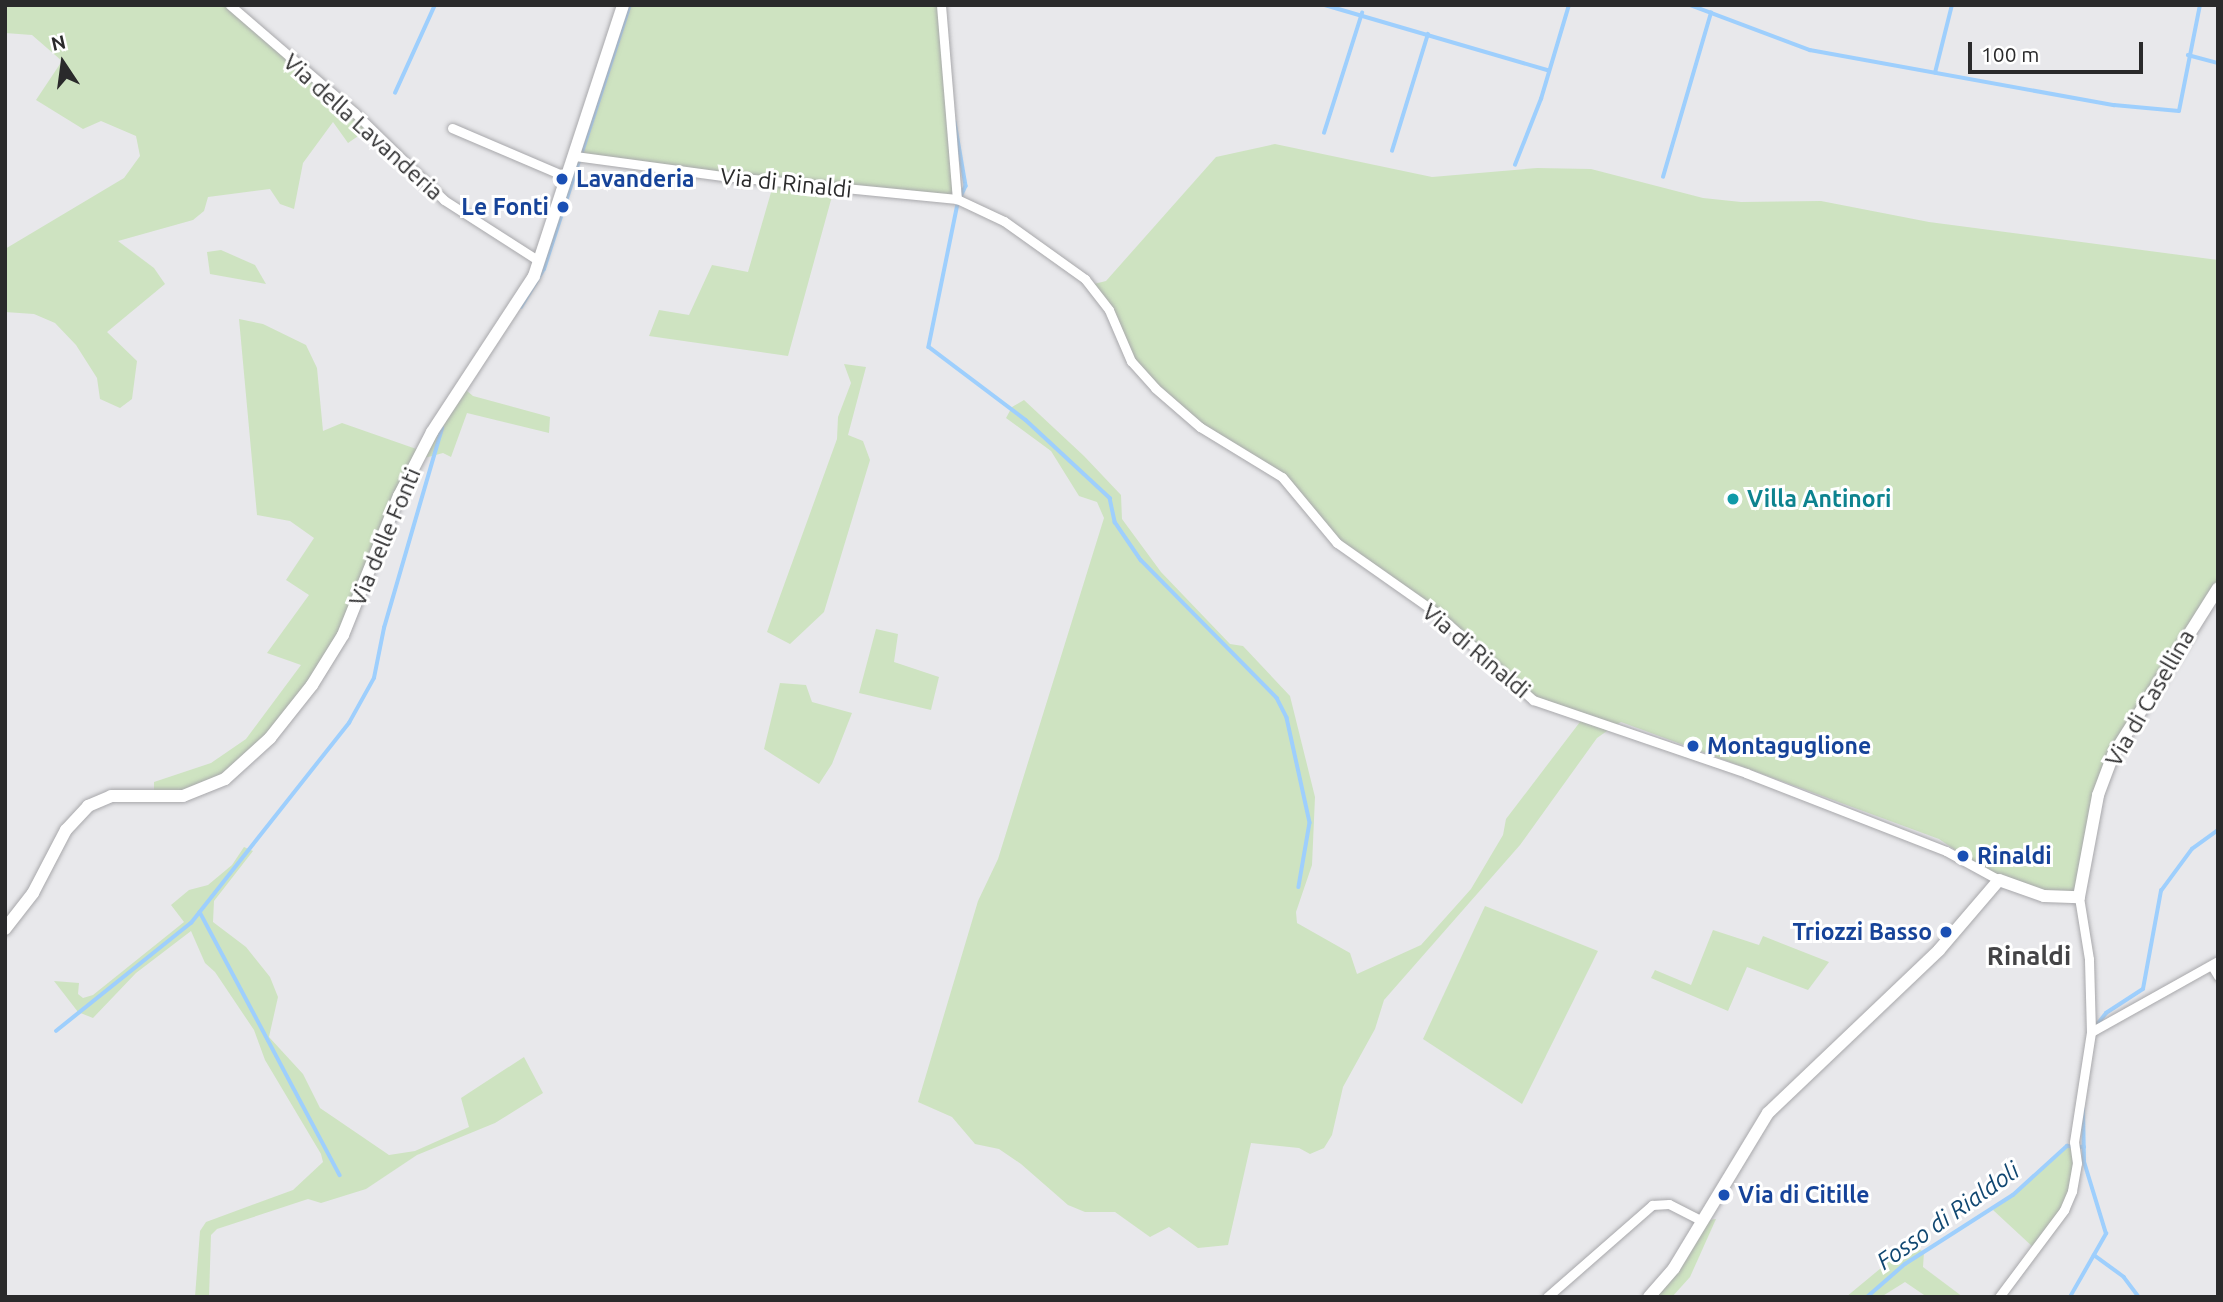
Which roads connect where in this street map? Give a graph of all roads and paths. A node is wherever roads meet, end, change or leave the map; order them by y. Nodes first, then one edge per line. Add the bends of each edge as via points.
1 (230, 5) edge
2 (623, 5) edge
3 (941, 5) edge
4 (452, 128) dead end
5 (575, 156) junction
6 (568, 177) junction
7 (957, 198) junction
8 (539, 261) junction
9 (2218, 588) edge
10 (1999, 880) junction
11 (2080, 897) junction
12 (5, 929) edge
13 (2215, 964) edge
14 (2218, 976) edge
15 (2091, 1032) junction
16 (1703, 1221) junction
17 (1548, 1297) edge
18 (1649, 1297) edge
19 (1999, 1297) edge

1 - 8 street, Via della Lavanderia via 355,113 444,200
2 - 5 street, Via delle Fonti
3 - 7 street
4 - 6 street
5 - 6 street, Via delle Fonti
5 - 7 street, Via di Rinaldi via 786,183
6 - 8 street, Via delle Fonti
7 - 10 street, Via di Rinaldi via 1004,221 1084,279 1109,310 1131,361 1155,388 1200,427 1282,477 1337,543 1435,612 1533,700 1782,786 1946,851
8 - 12 street, Via delle Fonti via 432,432 399,496 344,635 270,738 225,779 183,796 111,796 88,806 66,830 33,894
9 - 11 street, Via di Casellina via 2113,755 2098,795
10 - 11 street, Via di Rinaldi via 2044,896
10 - 16 street via 1939,950 1768,1113
11 - 15 street
13 - 14 street
13 - 15 street
15 - 19 street via 2074,1142 2073,1191
16 - 17 street via 1669,1204 1652,1205
16 - 18 street via 1674,1268

